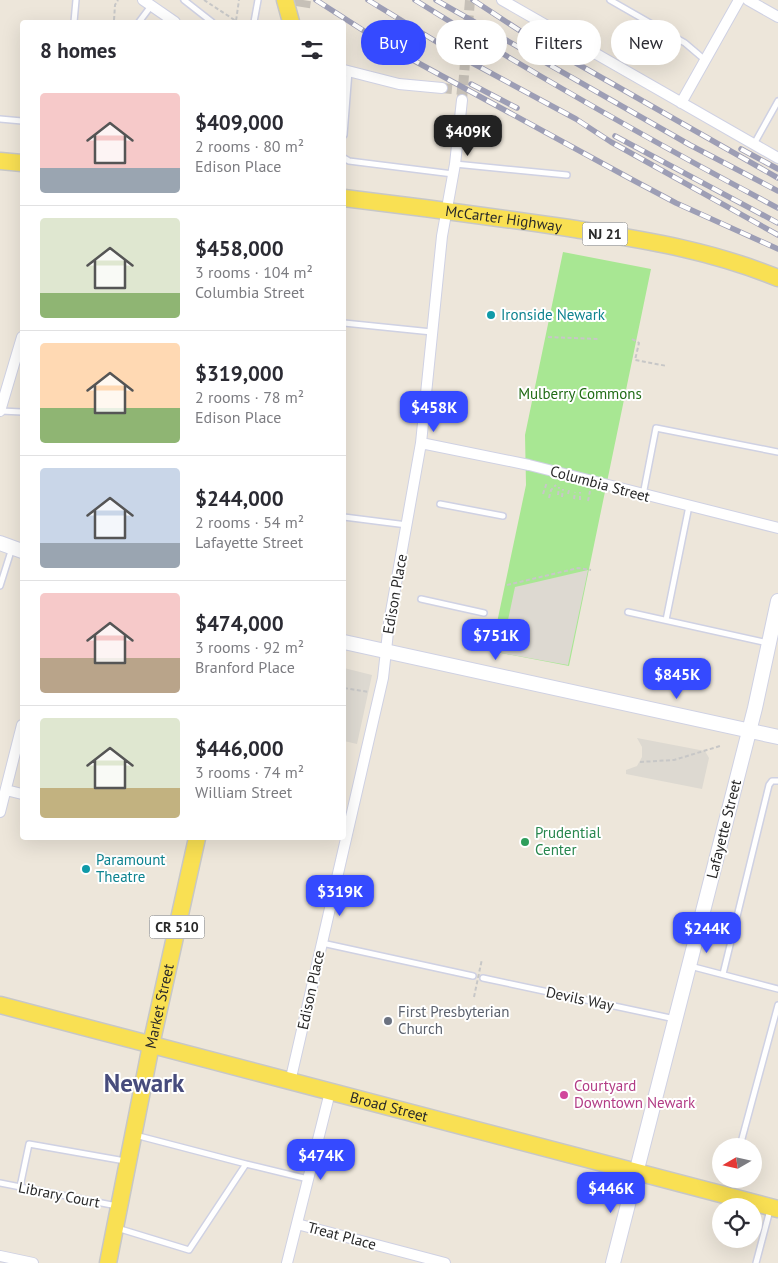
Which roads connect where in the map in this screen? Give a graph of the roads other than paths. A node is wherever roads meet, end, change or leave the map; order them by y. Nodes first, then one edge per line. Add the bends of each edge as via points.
1 (76, 0) edge
2 (184, 0) edge
3 (258, 0) edge
4 (286, 0) tunnel mouth
5 (502, 0) edge
6 (610, 0) edge
7 (739, 0) edge
8 (748, 0) edge
9 (147, 3) edge
10 (302, 7) tunnel mouth
11 (778, 17) edge
12 (74, 20) edge
13 (140, 20) edge
14 (172, 20) edge
15 (209, 20) edge
16 (254, 20) edge
17 (291, 20) edge
18 (293, 20) edge
19 (705, 60) junction
20 (347, 70) edge
21 (442, 88) tunnel mouth
22 (346, 96) edge
23 (462, 100) tunnel mouth
24 (778, 101) edge
25 (680, 103) junction
26 (0, 119) edge
27 (20, 121) edge
28 (754, 144) junction
29 (778, 158) edge
30 (346, 159) edge
31 (0, 161) edge
32 (20, 164) edge
33 (454, 169) junction
34 (567, 175) dead end
35 (346, 198) edge
36 (447, 210) junction
37 (778, 278) edge
38 (346, 323) edge
39 (432, 332) junction
40 (20, 344) edge
41 (0, 411) edge
42 (20, 412) edge
43 (421, 443) junction
44 (778, 452) edge
45 (643, 495) junction
46 (440, 504) dead end
47 (689, 506) junction
48 (503, 516) dead end
49 (346, 517) edge
50 (407, 525) junction
51 (778, 528) edge
52 (12, 547) edge
53 (0, 586) edge
54 (421, 599) dead end
55 (778, 602) edge
56 (628, 612) dead end
57 (484, 613) dead end
58 (666, 620) junction
59 (346, 642) edge
60 (770, 644) junction
61 (386, 651) junction
62 (748, 730) junction
63 (20, 733) edge
64 (778, 737) edge
65 (778, 781) edge
66 (6, 790) junction
67 (20, 794) edge
68 (0, 812) edge
69 (346, 836) edge
70 (197, 840) edge
71 (345, 840) edge
72 (321, 943) junction
73 (690, 966) junction
74 (723, 974) junction
75 (473, 976) dead end
76 (483, 978) dead end
77 (778, 989) edge
78 (0, 1005) edge
79 (778, 1005) edge
80 (677, 1019) junction
81 (775, 1024) edge
82 (151, 1045) junction
83 (290, 1082) junction
84 (330, 1092) junction
85 (133, 1135) junction
86 (742, 1138) edge
87 (128, 1162) junction
88 (246, 1164) junction
89 (637, 1172) junction
90 (308, 1179) junction
91 (0, 1183) edge
92 (20, 1187) junction
93 (119, 1206) junction
94 (774, 1208) edge
95 (297, 1224) junction
96 (115, 1228) junction
97 (0, 1256) edge
98 (33, 1263) edge
99 (108, 1263) edge
100 (287, 1263) edge
101 (445, 1263) edge
102 (613, 1263) edge
103 (756, 1263) edge

1 - 12 lane
2 - 15 lane
3 - 16 lane
4 - 17 main road
5 - 25 street
6 - 19 lane via 685,43
7 - 19 street
8 - 11 street
9 - 13 lane
9 - 14 street
10 - 18 main road
19 - 25 street
20 - 21 street via 399,84
20 - 22 lane
23 - 33 street, Edison Place
24 - 28 lane
25 - 28 street
26 - 27 lane
28 - 29 street
30 - 33 lane
31 - 32 main road
33 - 34 lane
33 - 36 street, Edison Place
35 - 36 main road, McCarter Highway / NJ 21
36 - 37 main road, McCarter Highway / NJ 21 via 659,242 737,261
36 - 39 street, Edison Place
38 - 39 lane
39 - 43 street, Edison Place
40 - 41 street
41 - 42 lane
43 - 45 street, Columbia Street via 529,465
43 - 50 street, Edison Place
44 - 45 lane via 656,428
45 - 47 street, Columbia Street
46 - 48 lane
47 - 51 street, Columbia Street
47 - 58 lane
49 - 50 lane
50 - 61 street, Edison Place
52 - 53 lane
54 - 57 lane
55 - 60 street, Lafayette Street
56 - 58 lane
58 - 60 lane
59 - 61 street
60 - 62 street, Lafayette Street
61 - 62 street
61 - 69 street, Edison Place via 383,678
62 - 64 street
62 - 73 street, Lafayette Street
63 - 66 street
65 - 74 lane via 769,785
66 - 67 street
66 - 68 street
70 - 82 main road, Market Street / CR 510
71 - 72 street, Edison Place
72 - 75 lane
72 - 83 street, Edison Place
73 - 74 lane
73 - 80 street, Lafayette Street
74 - 77 lane
76 - 80 lane, Devils Way
78 - 82 main road, Broad Street
79 - 81 lane
80 - 89 street, Lafayette Street
81 - 86 lane
82 - 83 main road, Broad Street
82 - 85 main road, Market Street / CR 510
83 - 84 main road, Broad Street
84 - 89 main road, Broad Street
84 - 90 street
85 - 87 main road, Market Street / CR 510
85 - 88 lane
87 - 92 lane via 29,1144
87 - 93 main road, Market Street / CR 510
88 - 90 lane
88 - 96 lane via 189,1250
89 - 94 main road, Broad Street
89 - 102 street, Lafayette Street
90 - 95 street
91 - 92 lane, Library Court
92 - 93 lane, Library Court
93 - 96 main road, Market Street / CR 510
94 - 103 lane
95 - 100 street
95 - 101 street, Treat Place
96 - 99 main road, Market Street / CR 510
97 - 98 street

